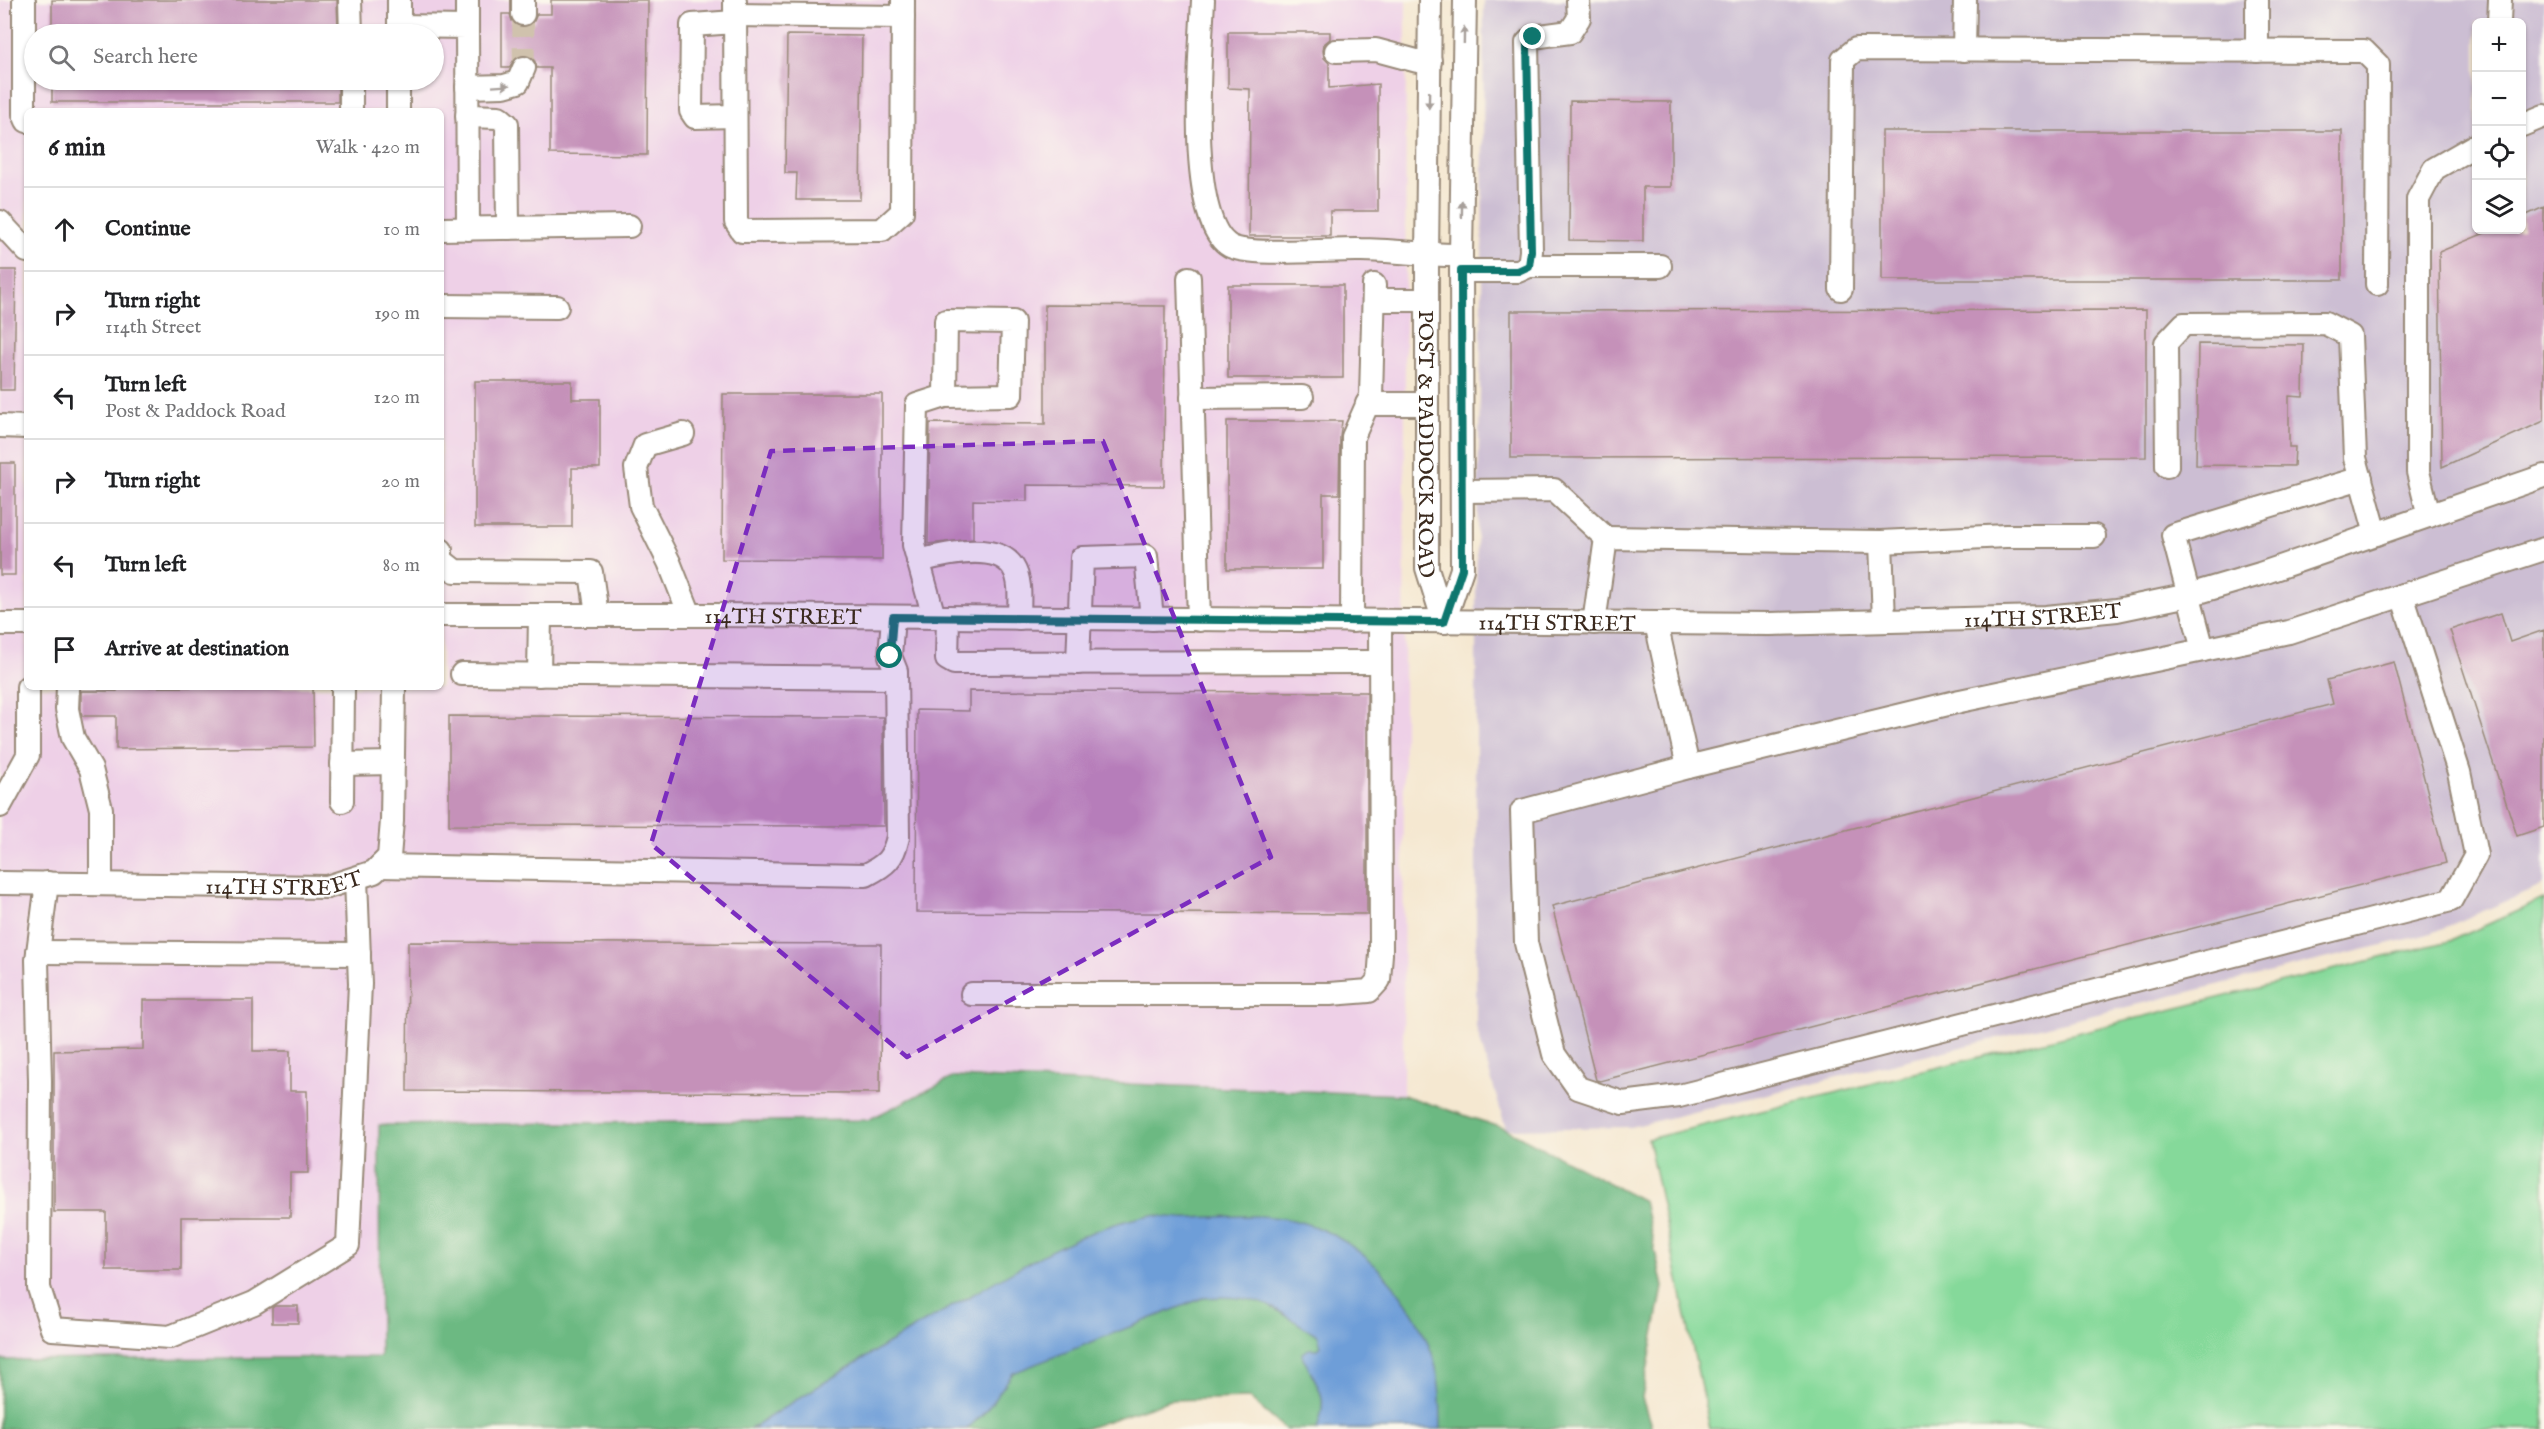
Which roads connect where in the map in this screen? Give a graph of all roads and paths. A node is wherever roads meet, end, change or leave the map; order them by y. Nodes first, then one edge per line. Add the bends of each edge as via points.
1 (24, 0) edge
2 (350, 0) edge
3 (399, 0) edge
4 (467, 0) edge
5 (1203, 0) edge
6 (1431, 0) edge
7 (1465, 0) edge
8 (1578, 0) edge
9 (1965, 0) edge
10 (2258, 0) edge
11 (2500, 0) edge
12 (903, 8) edge
13 (735, 13) edge
14 (2499, 18) edge
15 (24, 24) edge
16 (24, 24) edge
17 (351, 24) edge
18 (399, 24) edge
19 (467, 27) junction
20 (444, 28) edge
21 (1964, 50) junction
22 (1336, 51) dead end
23 (2258, 51) junction
24 (1430, 61) junction
25 (524, 68) dead end
26 (468, 87) junction
27 (24, 90) edge
28 (24, 90) edge
29 (351, 90) edge
30 (398, 90) edge
31 (24, 108) edge
32 (351, 108) edge
33 (398, 108) edge
34 (468, 116) junction
35 (735, 116) junction
36 (2544, 116) edge
37 (2526, 123) edge
38 (2472, 147) edge
39 (0, 222) edge
40 (629, 226) dead end
41 (508, 228) junction
42 (444, 229) edge
43 (468, 229) junction
44 (24, 247) edge
45 (1427, 256) junction
46 (1461, 263) junction
47 (1529, 266) junction
48 (1660, 266) dead end
49 (1189, 278) dead end
50 (2377, 284) dead end
51 (1841, 289) dead end
52 (1427, 300) junction
53 (444, 306) edge
54 (557, 307) dead end
55 (945, 396) dead end
56 (1302, 397) dead end
57 (1192, 398) junction
58 (1367, 404) junction
59 (1427, 404) junction
60 (0, 426) edge
61 (24, 427) edge
62 (683, 434) dead end
63 (2167, 466) dead end
64 (2544, 476) edge
65 (2361, 478) junction
66 (1462, 491) junction
67 (2428, 516) junction
68 (2376, 534) junction
69 (2094, 536) dead end
70 (1606, 538) junction
71 (1881, 542) junction
72 (2544, 549) edge
73 (918, 561) junction
74 (444, 562) edge
75 (2189, 595) junction
76 (2402, 595) junction
77 (444, 615) edge
78 (540, 615) junction
79 (597, 615) junction
80 (690, 615) junction
81 (893, 617) junction
82 (941, 617) junction
83 (1019, 618) junction
84 (1078, 618) junction
85 (1152, 619) junction
86 (1199, 620) junction
87 (1352, 621) junction
88 (1380, 621) junction
89 (1884, 621) junction
90 (1444, 622) junction
91 (1594, 623) junction
92 (1656, 623) junction
93 (0, 624) edge
94 (24, 624) edge
95 (2203, 650) junction
96 (1380, 662) junction
97 (1078, 663) junction
98 (462, 674) dead end
99 (539, 675) junction
100 (896, 678) junction
101 (28, 690) edge
102 (68, 690) edge
103 (343, 690) edge
104 (394, 690) edge
105 (393, 763) junction
106 (342, 764) junction
107 (1688, 766) junction
108 (342, 801) dead end
109 (0, 806) edge
110 (380, 866) junction
111 (356, 879) junction
112 (0, 883) edge
113 (48, 883) junction
114 (101, 884) junction
115 (38, 952) junction
116 (359, 954) junction
117 (972, 994) dead end

1 - 16 street
2 - 17 street
3 - 18 street
4 - 19 street
5 - 45 street via 1200,150 1203,193 1215,231 1230,246 1251,251 1362,250
6 - 24 street, POST & PADDOCK ROAD
46 -> 7 street, POST & PADDOCK ROAD
8 - 47 street via 1579,18 1570,32 1533,37 1527,43
9 - 21 street
10 - 23 street
11 - 14 street
12 - 13 street
12 - 35 street via 902,212 882,230 742,231 736,222
13 - 35 street
13 - 35 street via 692,25 691,111 695,117
15 - 28 street
19 - 20 street
19 - 26 street
21 - 23 street
21 - 51 street via 1856,50 1844,60
22 - 24 street via 1376,50
23 - 50 street via 2364,51 2378,65
24 -> 45 street, POST & PADDOCK ROAD
26 -> 25 street via 511,86 518,82
26 - 34 street
27 - 31 street
29 - 32 street
30 - 33 street
34 - 41 street via 499,117 507,124
34 - 43 street
36 - 37 street
38 - 67 street via 2434,169 2418,199 2418,472
39 - 44 street
40 - 41 street
41 - 43 street
42 - 43 street
45 - 46 street
45 - 52 street, POST & PADDOCK ROAD
46 - 47 street via 1518,271
46 - 66 street, POST & PADDOCK ROAD
47 - 48 street
49 - 57 street
52 - 58 street via 1374,293 1371,396
52 - 59 street, POST & PADDOCK ROAD
53 - 54 street
55 - 73 street via 916,405 914,545
56 - 57 street
57 - 86 street
58 - 59 street
58 - 87 street via 1353,437
59 - 90 street, POST & PADDOCK ROAD via 1427,568
60 - 61 street
62 - 80 street via 645,446 636,468 640,506 669,562
63 - 65 street via 2166,343 2184,324 2325,323 2350,336 2355,458
64 - 67 street, 114TH STREET
65 - 68 street
65 - 75 street via 2173,535
66 - 70 street via 1554,490
66 - 90 street, POST & PADDOCK ROAD via 1462,569
67 - 68 street, 114TH STREET
68 - 75 street, 114TH STREET
69 - 71 street
70 - 71 street
70 - 91 street
71 - 89 street
72 - 76 street
73 - 82 street
73 - 83 street via 970,552 1004,558 1018,580
74 - 79 street via 455,571 591,572
75 - 89 street, 114TH STREET via 2117,610 2046,617
75 - 95 street
76 - 95 street via 2289,632
76 - 107 street via 2459,772 2476,855 2451,900 1679,1096 1623,1103 1578,1088 1554,1054 1526,943 1522,811
77 - 78 street, 114TH STREET
78 - 79 street, 114TH STREET
78 - 99 street
79 - 80 street, 114TH STREET
80 - 81 street, 114TH STREET
81 - 82 street, 114TH STREET
81 - 100 street via 890,656
82 - 83 street, 114TH STREET
82 - 97 street via 949,663
83 - 84 street, 114TH STREET
84 - 85 street, 114TH STREET
84 - 85 street via 1082,558 1146,556
84 - 97 street
85 - 86 street, 114TH STREET
86 - 87 street, 114TH STREET
87 - 88 street, 114TH STREET
88 - 90 street, 114TH STREET
88 - 96 street
89 - 92 street, 114TH STREET
90 - 91 street, 114TH STREET
91 - 92 street, 114TH STREET
92 - 107 street
93 - 94 street
95 - 107 street via 1960,701
96 - 97 street
96 - 117 street via 1381,954 1378,980 1369,991
98 - 99 street
99 - 100 street
100 - 110 street via 898,837 895,852 883,866 866,875
101 - 109 street via 28,754
102 - 114 street via 73,738 91,769 101,809
103 - 106 street
104 - 105 street, 114TH STREET
105 - 106 street
105 - 110 street, 114TH STREET via 388,857
106 - 108 street
110 - 111 street, 114TH STREET
111 - 114 street, 114TH STREET via 327,887
111 - 116 street
112 - 113 street, 114TH STREET
113 - 114 street, 114TH STREET
113 - 115 street
115 - 116 street
115 - 116 street via 39,1288 45,1309 52,1329 170,1337 254,1303 348,1245

